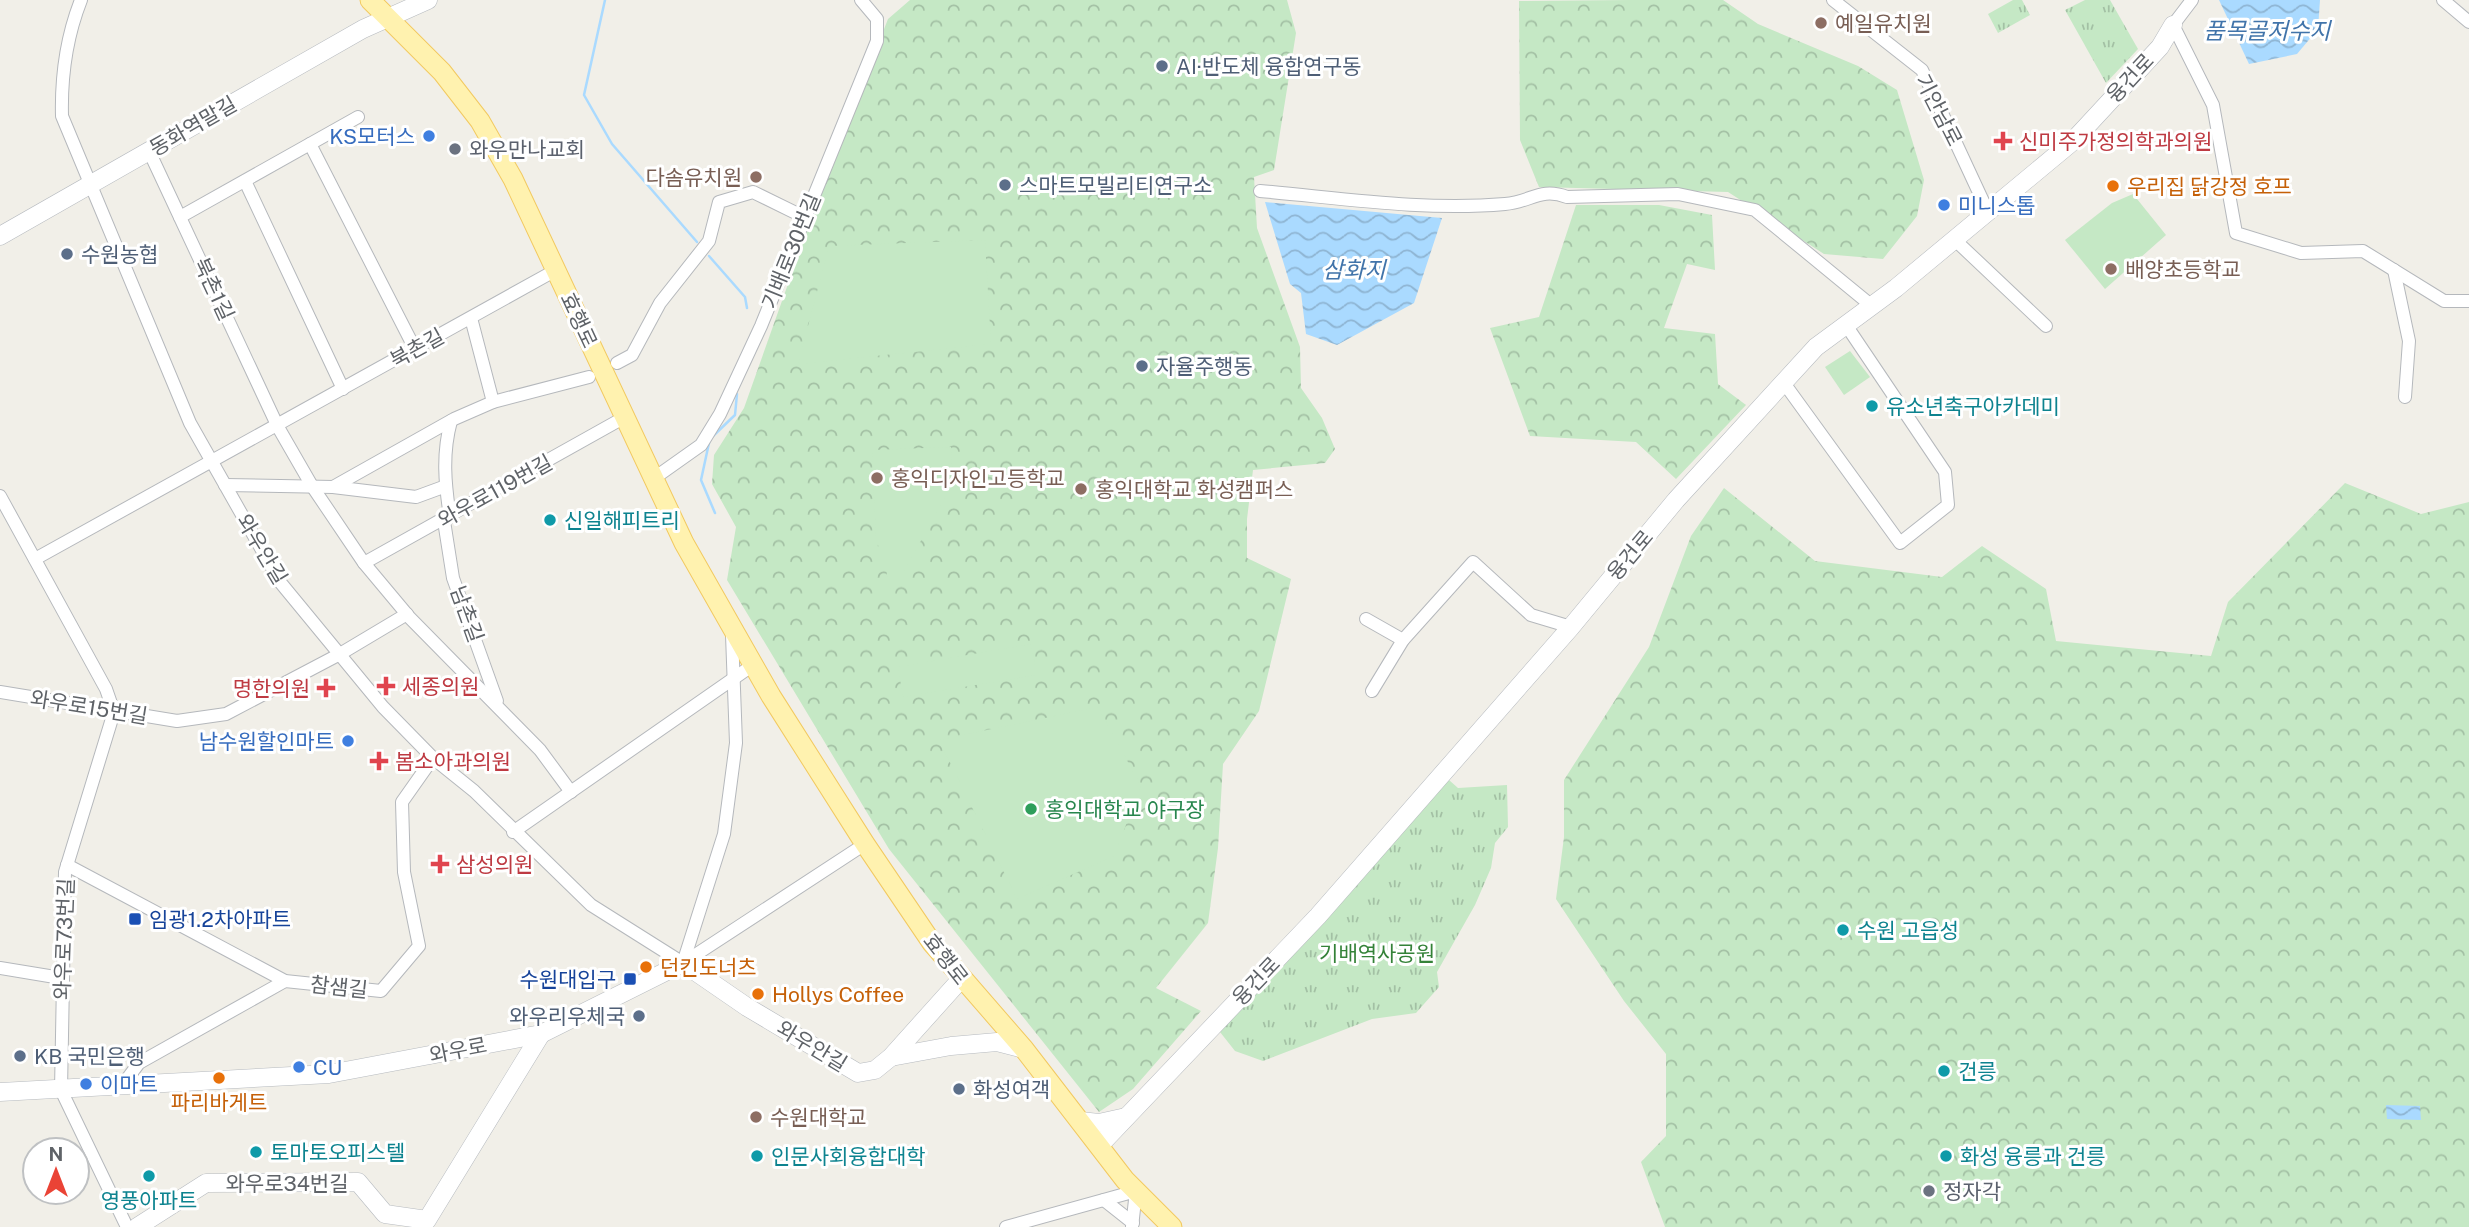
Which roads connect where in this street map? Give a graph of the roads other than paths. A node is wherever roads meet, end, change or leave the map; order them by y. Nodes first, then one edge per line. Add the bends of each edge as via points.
1 (80, 0) edge
2 (370, 0) edge
3 (428, 0) edge
4 (861, 0) edge
5 (1833, 0) edge
6 (2192, 0) edge
7 (2443, 0) edge
8 (387, 17) junction
9 (2469, 22) edge
10 (2173, 25) junction
11 (358, 117) dead end
12 (310, 144) junction
13 (149, 151) junction
14 (245, 181) junction
15 (91, 184) junction
16 (1260, 191) dead end
17 (1988, 212) junction
18 (804, 217) junction
19 (180, 218) junction
20 (0, 236) edge
21 (1955, 240) junction
22 (556, 270) junction
23 (2394, 270) junction
24 (2469, 301) edge
25 (1872, 306) junction
26 (471, 318) junction
27 (1846, 325) junction
28 (2046, 326) dead end
29 (415, 349) junction
30 (617, 363) dead end
31 (589, 377) dead end
32 (1784, 383) junction
33 (343, 389) junction
34 (2405, 397) dead end
35 (493, 402) junction
36 (625, 417) junction
37 (451, 421) junction
38 (278, 427) junction
39 (211, 460) junction
40 (653, 479) junction
41 (225, 485) junction
42 (312, 486) junction
43 (446, 486) junction
44 (333, 487) junction
45 (0, 496) edge
46 (447, 519) junction
47 (34, 559) junction
48 (364, 563) junction
49 (407, 614) junction
50 (1366, 619) dead end
51 (732, 627) junction
52 (1571, 627) junction
53 (1403, 640) junction
54 (340, 654) junction
55 (753, 665) junction
56 (734, 679) junction
57 (1371, 691) dead end
58 (0, 692) edge
59 (498, 705) junction
60 (114, 712) junction
61 (433, 758) junction
62 (571, 792) junction
63 (513, 832) junction
64 (865, 844) junction
65 (67, 865) junction
66 (683, 963) junction
67 (0, 968) edge
68 (61, 978) junction
69 (961, 979) junction
70 (285, 981) junction
71 (541, 1034) junction
72 (1024, 1049) junction
73 (891, 1057) junction
74 (121, 1087) junction
75 (61, 1090) junction
76 (0, 1092) edge
77 (1126, 1117) junction
78 (1080, 1121) junction
79 (1100, 1144) junction
80 (1136, 1191) junction
81 (1104, 1200) junction
82 (1133, 1225) edge
83 (127, 1227) edge
84 (137, 1227) edge
85 (1006, 1227) edge
86 (1172, 1227) edge

1 - 15 street, 와우안길 via 69,30 61,83 62,116
2 - 8 main road, 효행로
3 - 8 street, 동화역말길
4 - 18 street, 기배로30번길 via 877,19 877,41
5 - 17 street, 기안남로 via 1922,70
6 - 10 street, 융건로
7 - 9 street
8 - 13 street, 동화역말길
8 - 22 main road, 효행로 via 442,72 480,121
10 - 17 street, 융건로 via 2160,47 2072,142
10 - 23 street via 2213,105 2236,233 2301,253 2364,251
11 - 12 street
12 - 14 street
12 - 29 street
13 - 15 street, 동화역말길
13 - 19 street, 북촌1길
14 - 19 street
14 - 33 street
15 - 20 street, 동화역말길
15 - 39 street, 와우안길 via 190,423
16 - 25 street via 1440,208 1510,204 1552,191 1567,197 1678,194 1755,210
17 - 21 street, 융건로
18 - 30 street via 753,192 719,202 709,241 660,303 632,355
18 - 40 street, 기배로30번길 via 720,414 701,445
19 - 38 street, 북촌1길
21 - 25 street, 융건로
21 - 28 street
22 - 26 street, 북촌길
22 - 36 main road, 효행로
23 - 24 street via 2444,301
23 - 34 street via 2409,341
25 - 27 street, 융건로
26 - 29 street, 북촌길
26 - 35 street
27 - 32 street, 융건로 via 1816,347
27 - 32 street via 1945,472 1948,505 1900,543
29 - 33 street, 북촌길
31 - 35 street
32 - 52 street, 융건로 via 1676,500
33 - 38 street, 북촌길
35 - 37 street
36 - 40 main road, 효행로
36 - 46 street, 와우로119번길
37 - 43 street, 남촌길 via 445,443
37 - 44 street
38 - 39 street, 북촌길
38 - 42 street
39 - 41 street, 와우안길
39 - 47 street, 북촌길
40 - 51 main road, 효행로
41 - 42 street, 와우로119번길
41 - 54 street, 와우안길 via 280,582
42 - 44 street, 와우로119번길
42 - 48 street
43 - 44 street, 와우로119번길 via 416,498
43 - 46 street, 남촌길
45 - 47 street
46 - 48 street, 와우로119번길
46 - 59 street, 남촌길 via 453,578
47 - 60 street via 106,689
48 - 49 street
49 - 54 street, 와우로15번길
49 - 59 street
50 - 53 street
51 - 55 main road, 효행로
51 - 56 street
52 - 53 street via 1531,615 1473,562
52 - 77 street, 융건로 via 1318,916
53 - 57 street
54 - 60 street, 와우로15번길 via 226,714 177,721
54 - 61 street, 와우안길
55 - 56 street
55 - 64 main road, 효행로
56 - 62 street
56 - 66 street via 736,743 724,834
58 - 60 street, 와우로15번길
59 - 62 street
60 - 65 street, 와우로73번길
61 - 63 street, 와우안길 via 474,791
61 - 70 street, 참샘길 via 402,802 404,872 419,946 381,991
62 - 63 street
63 - 66 street, 와우안길 via 590,905
64 - 66 street, 와우로
64 - 69 main road, 효행로
65 - 68 street, 와우로73번길
65 - 70 street, 참샘길
66 - 71 street, 와우로
66 - 73 street, 와우안길 via 858,1073 875,1070
67 - 68 street
68 - 75 street, 와우로73번길
69 - 72 main road, 효행로
69 - 73 street, 와우안길
70 - 74 street via 139,1063
71 - 74 street, 와우로 via 329,1074
71 - 84 street, 와우로34번길 via 427,1220 385,1214 358,1182 206,1183
72 - 73 street via 997,1042
72 - 78 main road, 효행로
74 - 75 street, 와우로
75 - 76 street, 와우로
75 - 83 street
77 - 78 street via 1099,1123
77 - 79 street, 융건로
78 - 79 main road, 효행로
79 - 80 main road, 효행로
80 - 81 street
80 - 82 street
80 - 86 main road, 효행로
81 - 82 street
81 - 85 street

